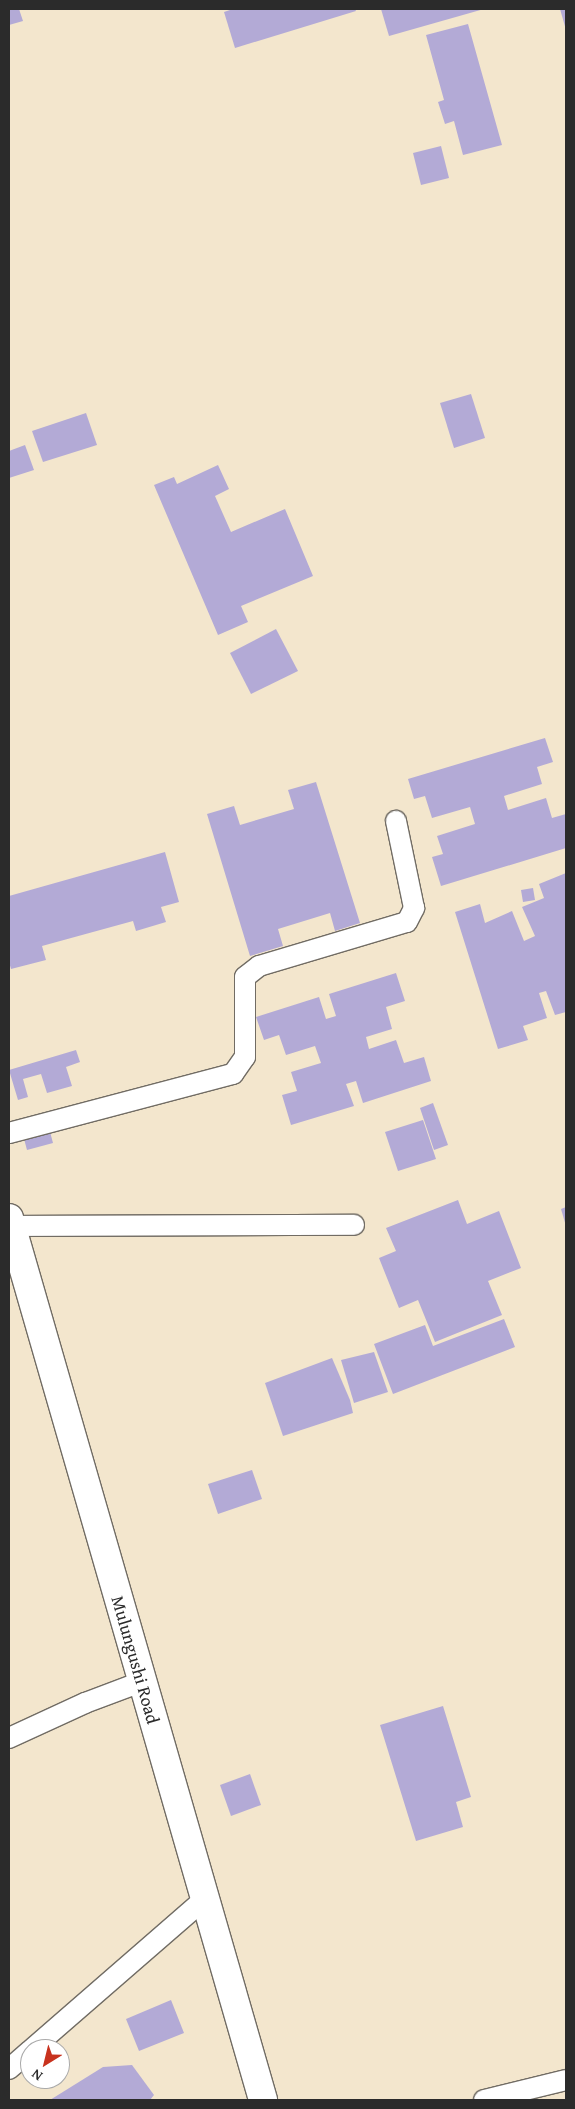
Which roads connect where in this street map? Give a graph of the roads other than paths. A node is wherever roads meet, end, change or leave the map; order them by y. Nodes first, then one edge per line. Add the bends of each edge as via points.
1 (396, 821) dead end
2 (9, 1133) edge
3 (10, 1222) edge
4 (354, 1225) dead end
5 (141, 1682) junction
6 (9, 1738) edge
7 (206, 1898) junction
8 (44, 2039) edge
9 (20, 2060) edge
10 (9, 2069) edge
11 (566, 2080) edge
12 (263, 2100) edge
13 (484, 2100) edge

1 - 2 lane via 414,908 407,922 258,966 245,976 245,1057 233,1074
3 - 4 lane
3 - 5 street, Mulungushi Road
5 - 6 lane via 85,1703
5 - 7 street, Mulungushi Road
7 - 8 lane
7 - 12 street, Mulungushi Road
9 - 10 lane
11 - 13 lane

